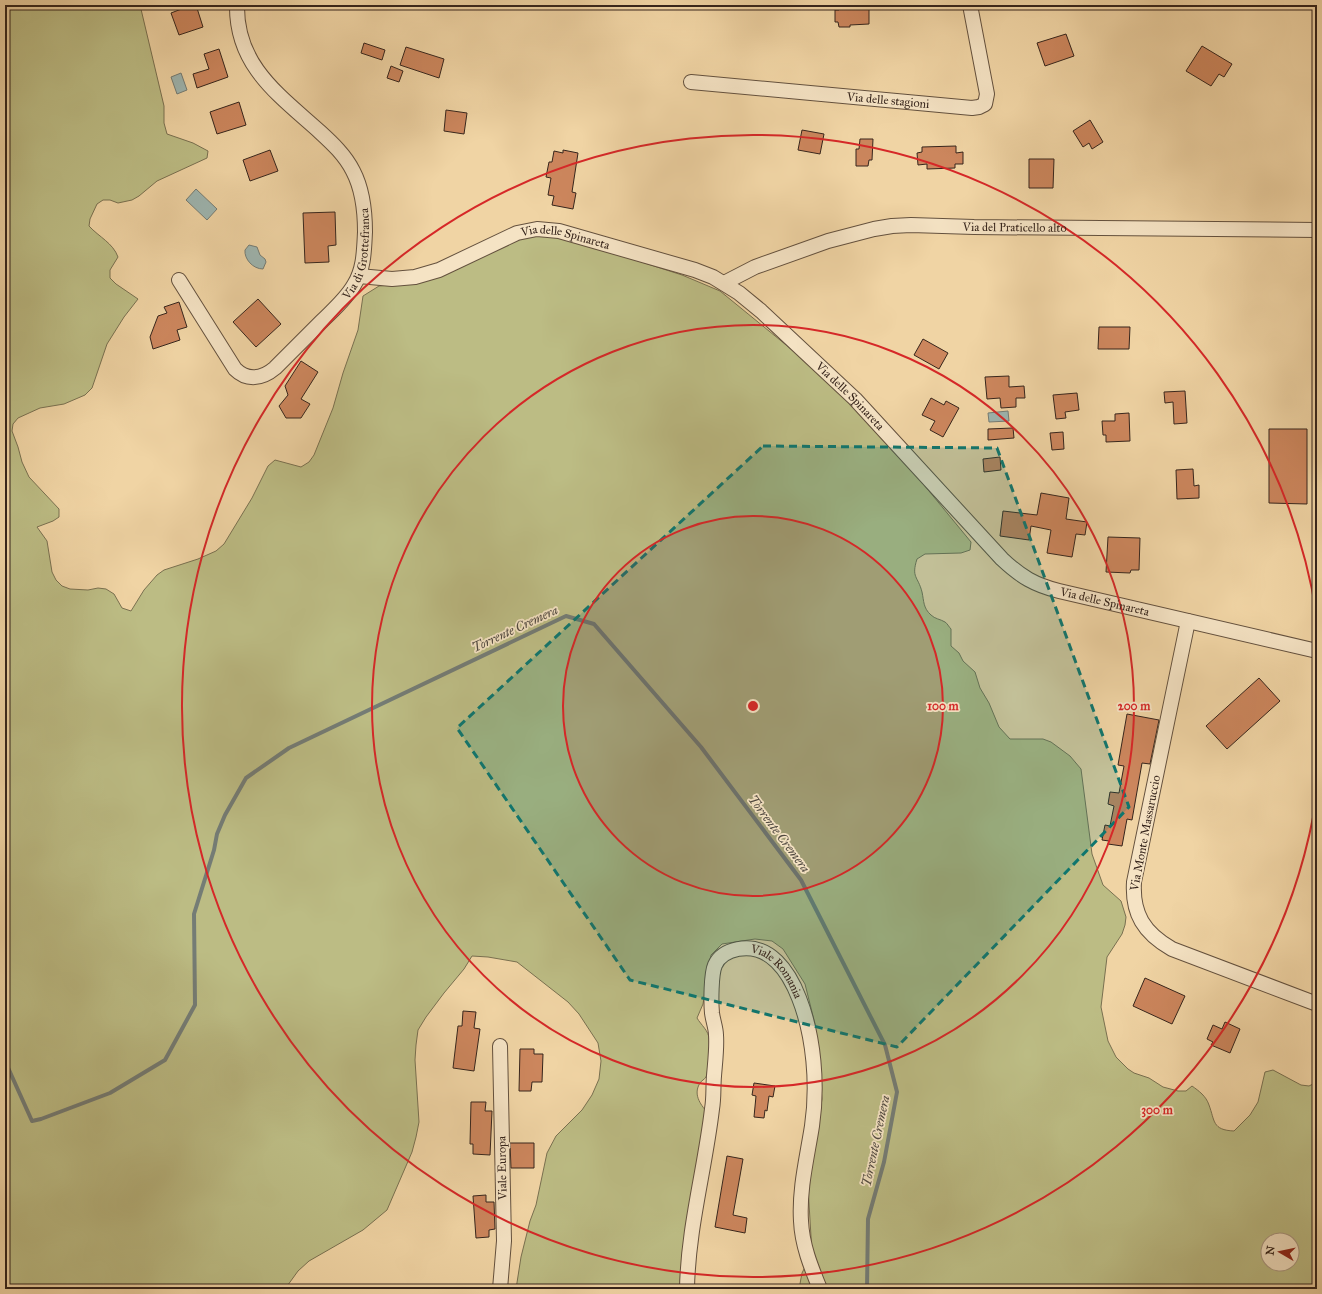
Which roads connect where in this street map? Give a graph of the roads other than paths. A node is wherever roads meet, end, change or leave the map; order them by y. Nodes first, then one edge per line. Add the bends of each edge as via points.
1 (237, 5) edge
2 (970, 5) edge
3 (691, 82) dead end
4 (1317, 230) edge
5 (359, 276) junction
6 (179, 280) dead end
7 (724, 283) junction
8 (1188, 621) junction
9 (1317, 651) edge
10 (1317, 1004) edge
11 (500, 1046) dead end
12 (500, 1289) edge
13 (686, 1289) edge
14 (820, 1289) edge

1 - 5 street, Via di Grottefranca via 241,39 252,64 279,95 336,146 353,171 361,190 365,214 364,256
2 - 3 street, Via delle stagioni via 987,90 985,104 979,107
4 - 7 street, Via del Praticello alto via 892,226 828,242 755,267
5 - 6 street, Via di Grottefranca via 354,286 334,309 280,363 266,375 256,378 242,375 235,369
5 - 7 street, Via delle Spinareta via 400,279 423,275 439,270 506,237 543,228 695,270
7 - 8 street, Via delle Spinareta via 761,311 855,399 1002,559 1017,572 1047,588
8 - 9 street, Via delle Spinareta
8 - 10 street, Via Monte Massaruccio via 1134,882 1133,895 1137,911 1149,932 1172,949
11 - 12 street, Viale Europa via 504,1241
13 - 14 street, Viale Romania via 694,1216 713,1107 716,1035 712,1013 714,968 720,958 742,949 760,950 782,966 796,990 806,1020 812,1053 815,1095 802,1187 801,1223 806,1250

